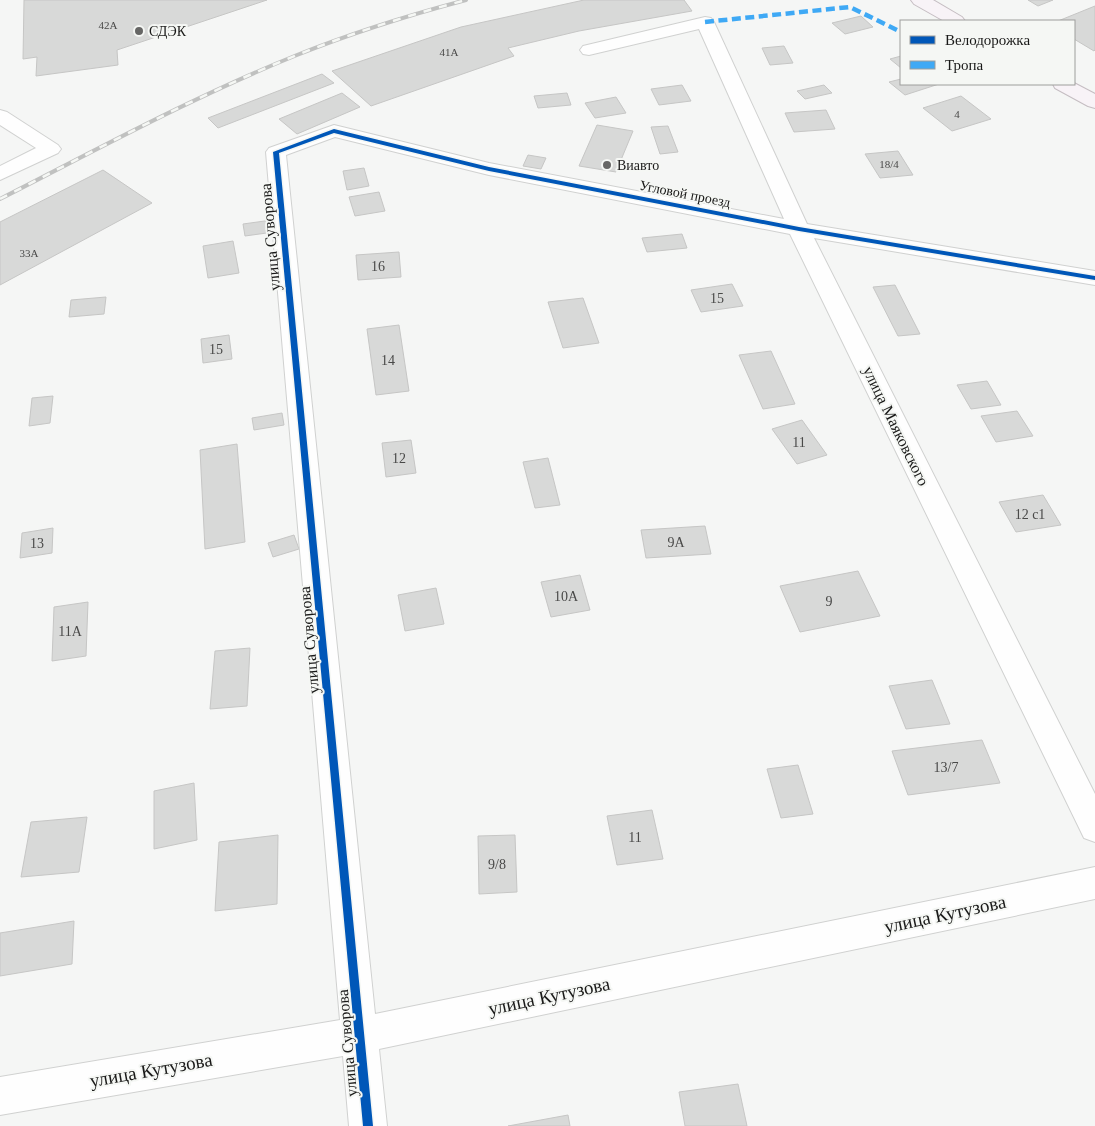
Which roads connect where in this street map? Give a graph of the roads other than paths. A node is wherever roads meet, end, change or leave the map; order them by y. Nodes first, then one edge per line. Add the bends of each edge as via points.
1 (920, 0) edge
2 (954, 20) edge
3 (588, 50) dead end
4 (1064, 85) edge
5 (1095, 102) edge
6 (0, 116) edge
7 (276, 152) joint
8 (0, 174) edge
9 (799, 229) junction
10 (1095, 278) edge
11 (1095, 827) edge
12 (1095, 883) edge
13 (360, 1035) junction
14 (0, 1096) edge
15 (368, 1126) edge

1 - 2 main road
3 - 9 street, улица Маяковского via 705,22
4 - 5 main road
6 - 8 street via 51,149
7 - 9 street, Угловой проезд via 334,131 489,169
7 - 13 street, улица Суворова
9 - 10 street, Угловой проезд
9 - 11 street, улица Маяковского
12 - 13 street, улица Кутузова
13 - 14 street, улица Кутузова
13 - 15 street, улица Суворова

